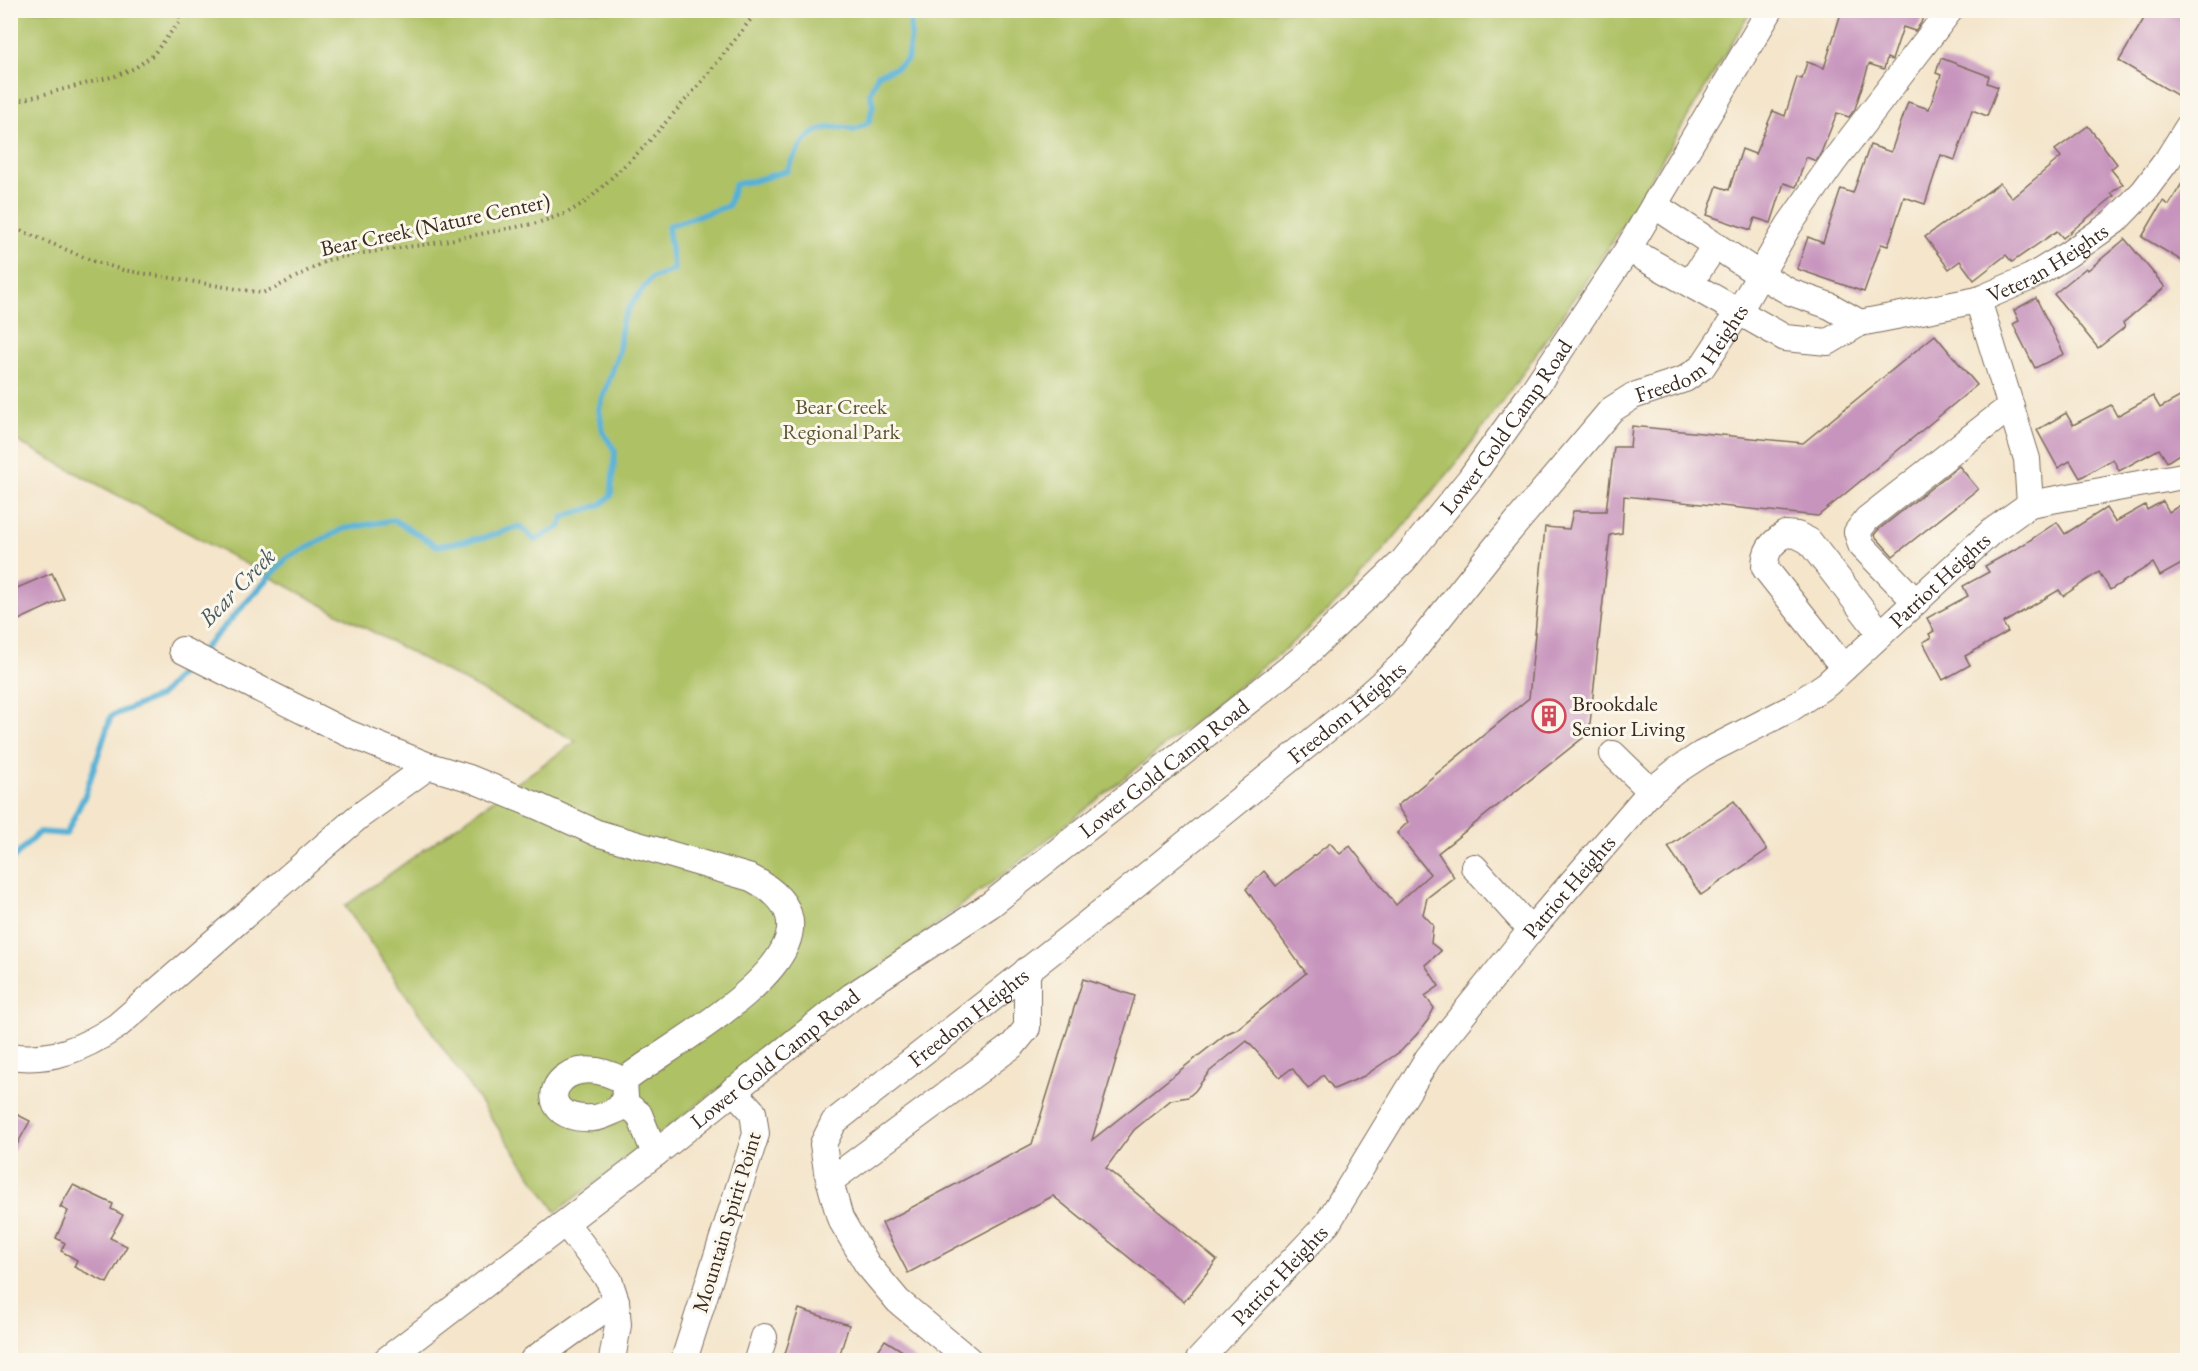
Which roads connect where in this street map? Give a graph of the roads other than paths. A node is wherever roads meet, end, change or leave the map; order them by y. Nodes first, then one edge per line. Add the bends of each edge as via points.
1 (1770, 10) edge
2 (1950, 10) edge
3 (2187, 127) edge
4 (1654, 206) junction
5 (1628, 249) junction
6 (1725, 252) junction
7 (1760, 275) junction
8 (1699, 289) junction
9 (1978, 300) junction
10 (1739, 311) junction
11 (1860, 323) junction
12 (2011, 406) junction
13 (2187, 475) edge
14 (2030, 504) junction
15 (1916, 602) junction
16 (1881, 634) junction
17 (182, 650) dead end
18 (1844, 668) junction
19 (1613, 754) dead end
20 (429, 766) junction
21 (1651, 791) junction
22 (1474, 867) dead end
23 (1531, 930) junction
24 (1027, 970) junction
25 (10, 1056) edge
26 (733, 1090) junction
27 (655, 1154) junction
28 (830, 1181) junction
29 (566, 1224) junction
30 (616, 1301) junction
31 (964, 1356) edge
32 (386, 1360) edge
33 (533, 1360) edge
34 (612, 1360) edge
35 (684, 1360) edge
36 (1199, 1360) edge

1 - 4 street, Lower Gold Camp Road
2 - 7 street, Freedom Heights via 1834,161
3 - 9 street, Veteran Heights via 2144,191 2115,221 2031,277
4 - 5 street, Lower Gold Camp Road
4 - 6 street
5 - 8 street, Veteran Heights
5 - 26 street, Lower Gold Camp Road via 1470,479 1403,561 1299,660 990,905 852,996
6 - 7 street
6 - 8 street
7 - 10 street, Freedom Heights
7 - 11 street
8 - 10 street, Veteran Heights
9 - 11 street, Veteran Heights
9 - 12 street
10 - 11 street, Veteran Heights via 1785,338 1828,342
10 - 24 street, Freedom Heights via 1702,367 1685,379 1633,396 1611,410 1401,666
12 - 14 street via 2027,459
12 - 15 street via 1867,519 1857,532 1861,545
13 - 14 street, Patriot Heights
14 - 15 street, Patriot Heights via 1991,532
15 - 16 street, Patriot Heights
16 - 18 street, Patriot Heights
16 - 18 street via 1809,541 1785,534 1769,545 1765,568
17 - 20 street via 345,732
18 - 21 street, Patriot Heights via 1790,710 1702,754
19 - 21 street
20 - 25 street via 358,818 117,1026 72,1052 50,1057
20 - 27 street via 480,783 597,833 751,878 766,886 786,910 789,937 774,967 728,1009 642,1066 623,1091 639,1114
21 - 23 street, Patriot Heights
22 - 23 street
23 - 36 street, Patriot Heights via 1428,1058 1327,1224
24 - 28 street, Freedom Heights via 834,1122 824,1144
24 - 28 street via 1027,1028 1012,1045
26 - 27 street, Lower Gold Camp Road
26 - 35 street, Mountain Spirit Point via 753,1112 756,1134
27 - 29 street, Lower Gold Camp Road
28 - 31 street, Freedom Heights via 840,1218 867,1264 898,1302
29 - 30 street via 609,1280
29 - 32 street, Lower Gold Camp Road
30 - 33 street
30 - 34 street via 618,1325

